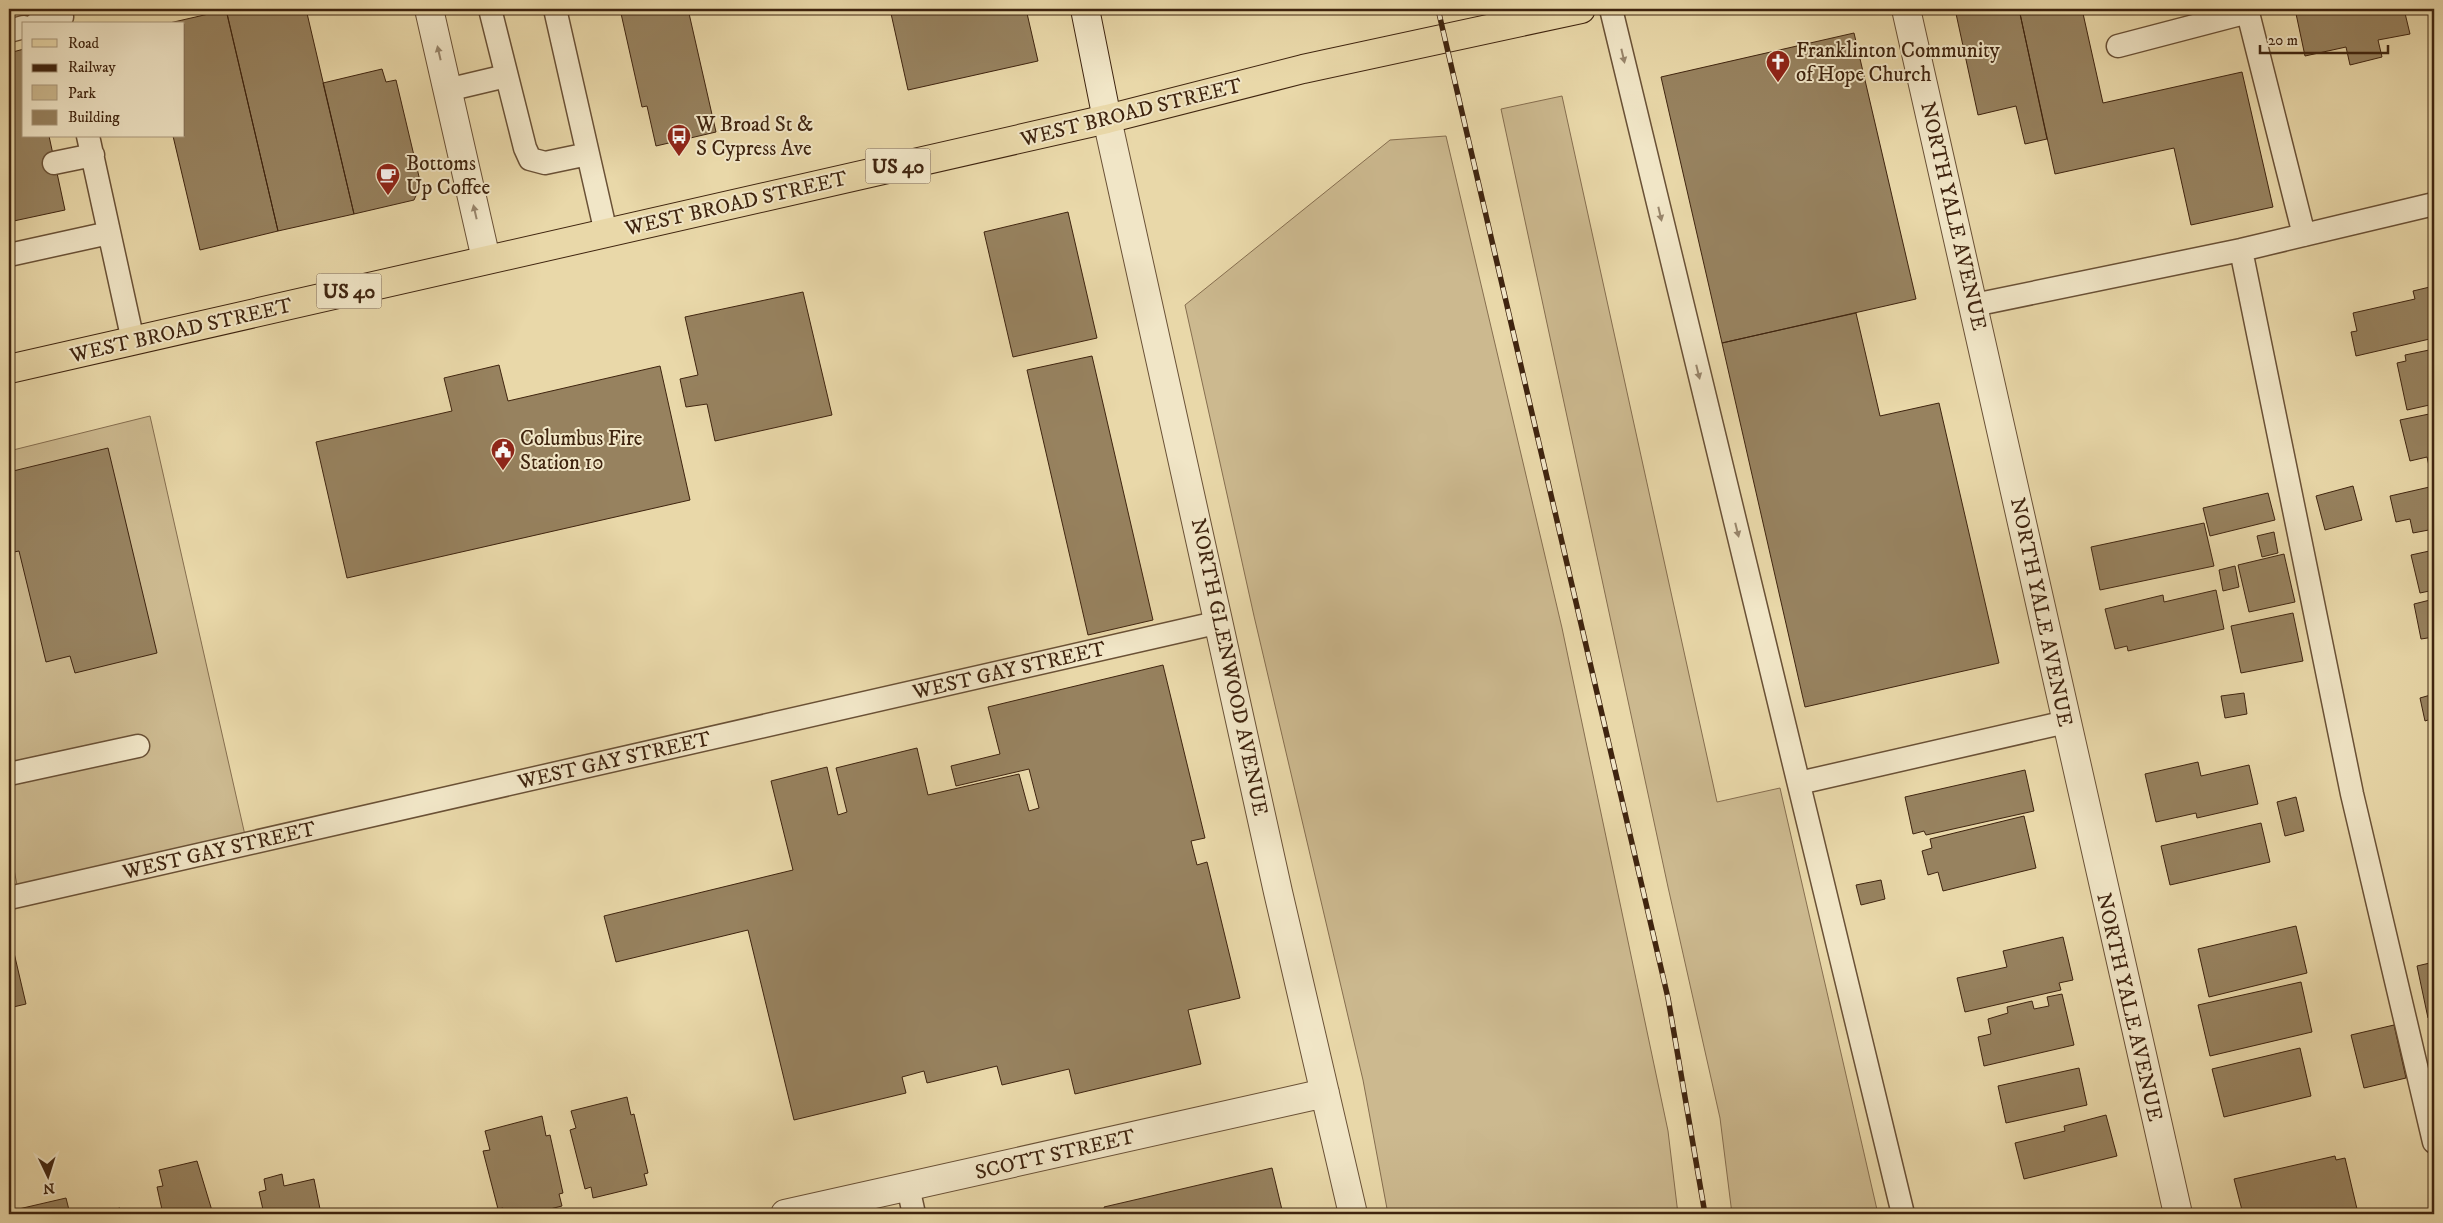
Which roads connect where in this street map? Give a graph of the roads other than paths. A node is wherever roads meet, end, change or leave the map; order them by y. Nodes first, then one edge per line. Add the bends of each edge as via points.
1 (428, 9) edge
2 (490, 9) edge
3 (555, 9) edge
4 (1085, 9) edge
5 (1580, 9) edge
6 (1611, 9) edge
7 (1906, 9) edge
8 (2248, 11) edge
9 (62, 16) edge
10 (42, 22) edge
11 (22, 28) edge
12 (9, 31) edge
13 (2118, 46) dead end
14 (506, 76) junction
15 (447, 90) junction
16 (1108, 119) junction
17 (90, 146) edge
18 (588, 154) junction
19 (54, 163) dead end
20 (2434, 204) edge
21 (109, 233) junction
22 (606, 233) junction
23 (2304, 235) junction
24 (2241, 250) junction
25 (9, 255) edge
26 (486, 259) junction
27 (1974, 304) junction
28 (133, 341) junction
29 (9, 369) edge
30 (1220, 622) junction
31 (2066, 722) junction
32 (138, 746) dead end
33 (9, 774) edge
34 (1799, 783) junction
35 (9, 898) edge
36 (1325, 1093) junction
37 (2434, 1142) edge
38 (908, 1186) junction
39 (785, 1214) edge
40 (914, 1214) edge
41 (1353, 1214) edge
42 (1903, 1214) edge
43 (2178, 1214) edge

15 -> 1 street
2 - 14 lane
3 - 18 lane
4 - 16 street, NORTH GLENWOOD AVENUE
5 - 16 main road, WEST BROAD STREET / US 40 via 1303,69
6 -> 34 lane
7 - 27 street, NORTH YALE AVENUE
8 - 13 lane
8 - 23 lane
9 - 10 lane
11 - 12 lane
14 - 15 lane
14 - 18 lane via 524,148 530,159 545,163
26 -> 15 street
16 - 22 main road, WEST BROAD STREET / US 40
16 - 30 street, NORTH GLENWOOD AVENUE
17 - 19 lane
17 - 21 lane
18 - 22 lane
20 - 23 lane
21 - 25 lane
21 - 28 lane
22 - 26 main road, WEST BROAD STREET / US 40
23 - 24 lane
24 - 27 lane
24 - 37 lane via 2352,794
26 - 28 main road, WEST BROAD STREET / US 40
27 - 31 street, NORTH YALE AVENUE
28 - 29 main road, WEST BROAD STREET / US 40
30 - 35 lane, WEST GAY STREET
30 - 36 street, NORTH GLENWOOD AVENUE
31 - 34 lane
31 - 43 street, NORTH YALE AVENUE
32 - 33 lane
34 - 42 lane
36 - 38 street, SCOTT STREET
36 - 41 street, NORTH GLENWOOD AVENUE
38 - 39 street, SCOTT STREET
38 - 40 lane

